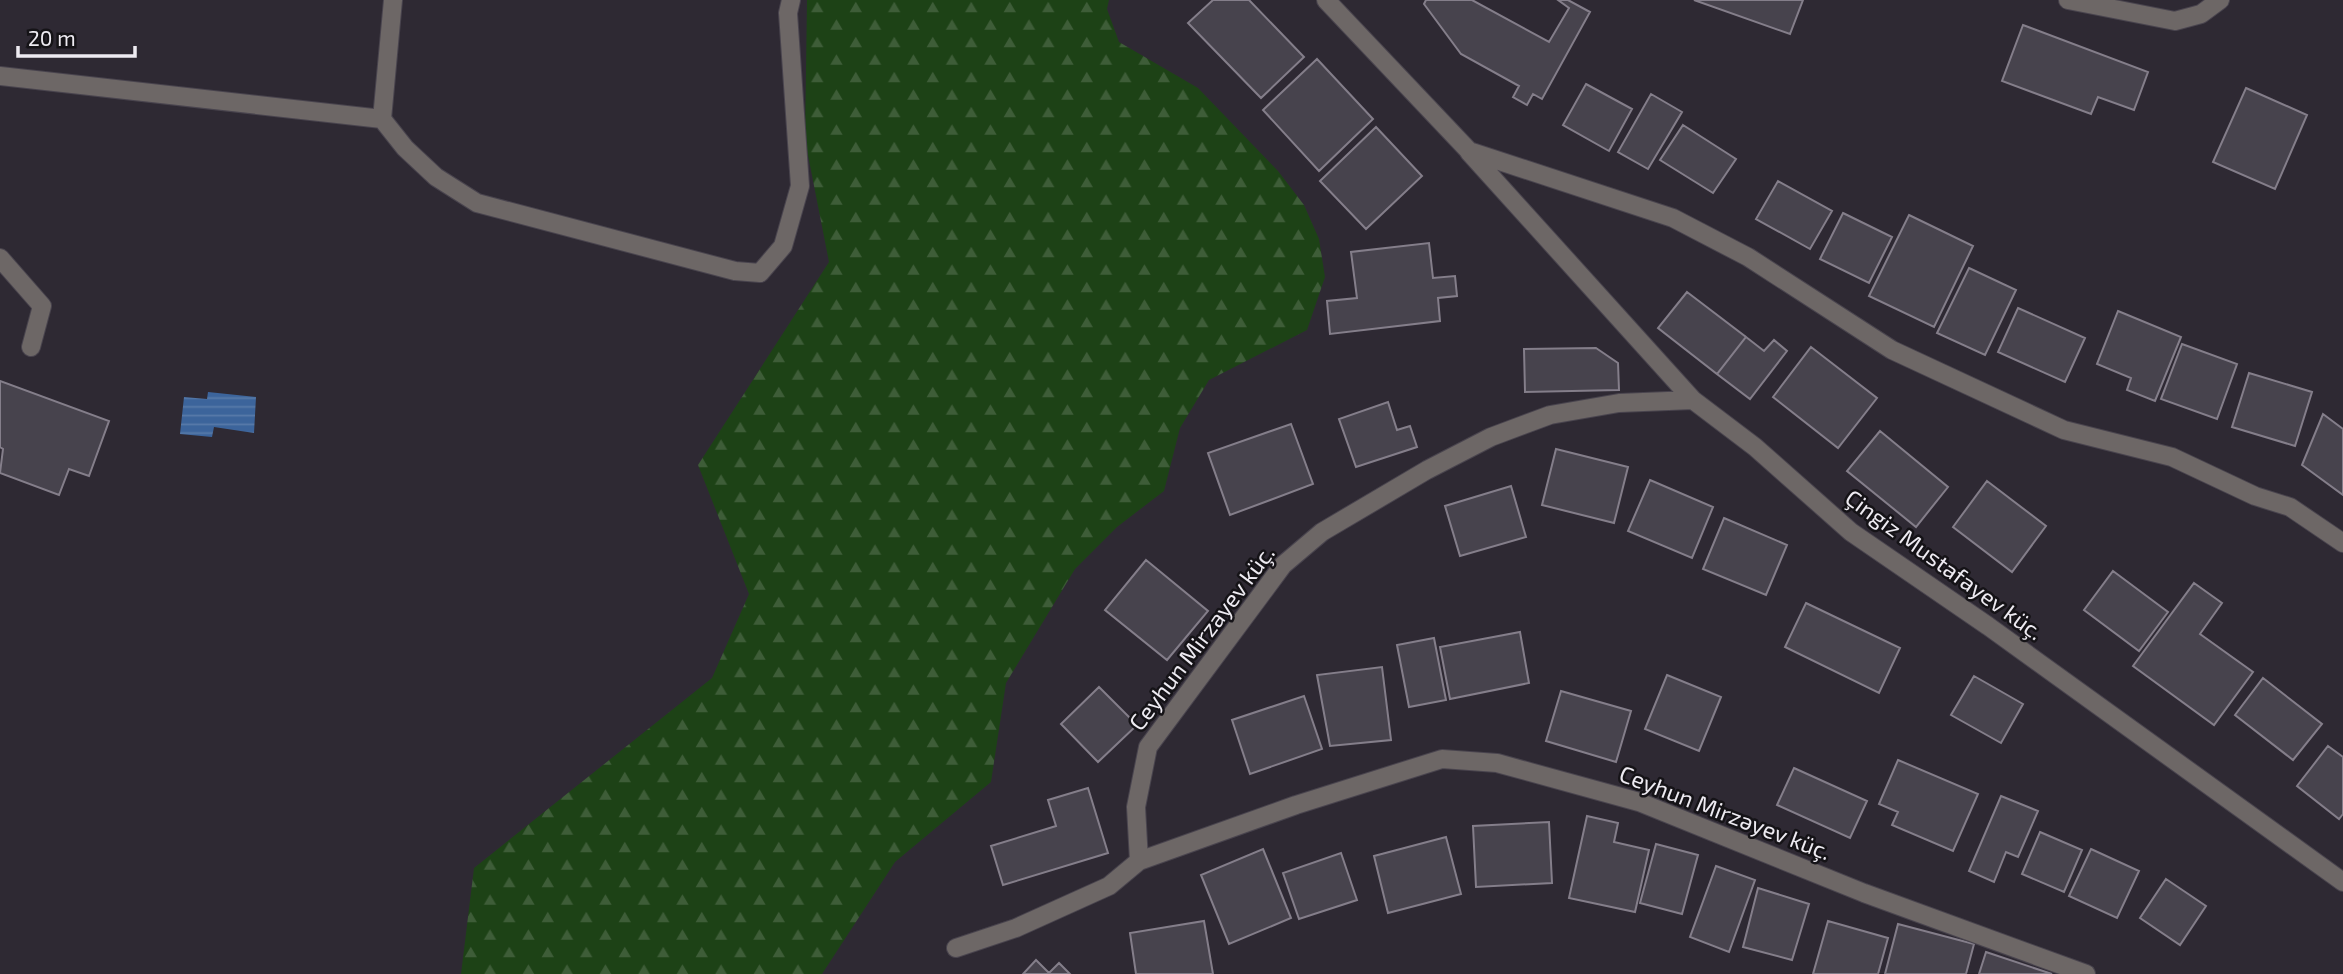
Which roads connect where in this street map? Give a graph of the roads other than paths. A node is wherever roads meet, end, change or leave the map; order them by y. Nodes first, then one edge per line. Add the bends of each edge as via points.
1 (393, 0) edge
2 (791, 0) edge
3 (1326, 0) edge
4 (2068, 0) edge
5 (2220, 0) edge
6 (0, 76) edge
7 (382, 120) junction
8 (1469, 151) junction
9 (0, 258) edge
10 (31, 346) dead end
11 (1693, 400) junction
12 (2343, 543) edge
13 (1139, 861) junction
14 (2343, 882) edge
15 (956, 948) dead end
16 (2086, 974) edge

1 - 7 street
2 - 7 street via 800,186 783,246 760,273 736,271 477,203 436,177
3 - 8 street, Çingiz Mustafayev küç.
4 - 5 street via 2175,21 2201,14
6 - 7 street
8 - 11 street, Çingiz Mustafayev küç.
8 - 12 street, Çingiz Mustafayev küç. via 1673,218 1748,257 1892,350 2064,430 2172,457 2255,496 2290,507
9 - 10 street via 42,306
11 - 13 street, Ceyhun Mirzayev küç. via 1619,403 1550,415 1448,459 1322,532 1283,565 1148,747 1136,807
11 - 14 street, Çingiz Mustafayev küç. via 1755,447 1851,532
13 - 15 street, Ceyhun Mirzəyev küç. via 1109,886 1016,928
13 - 16 street, Ceyhun Mirzəyev küç. via 1442,759 1497,763 1639,802 1864,893

